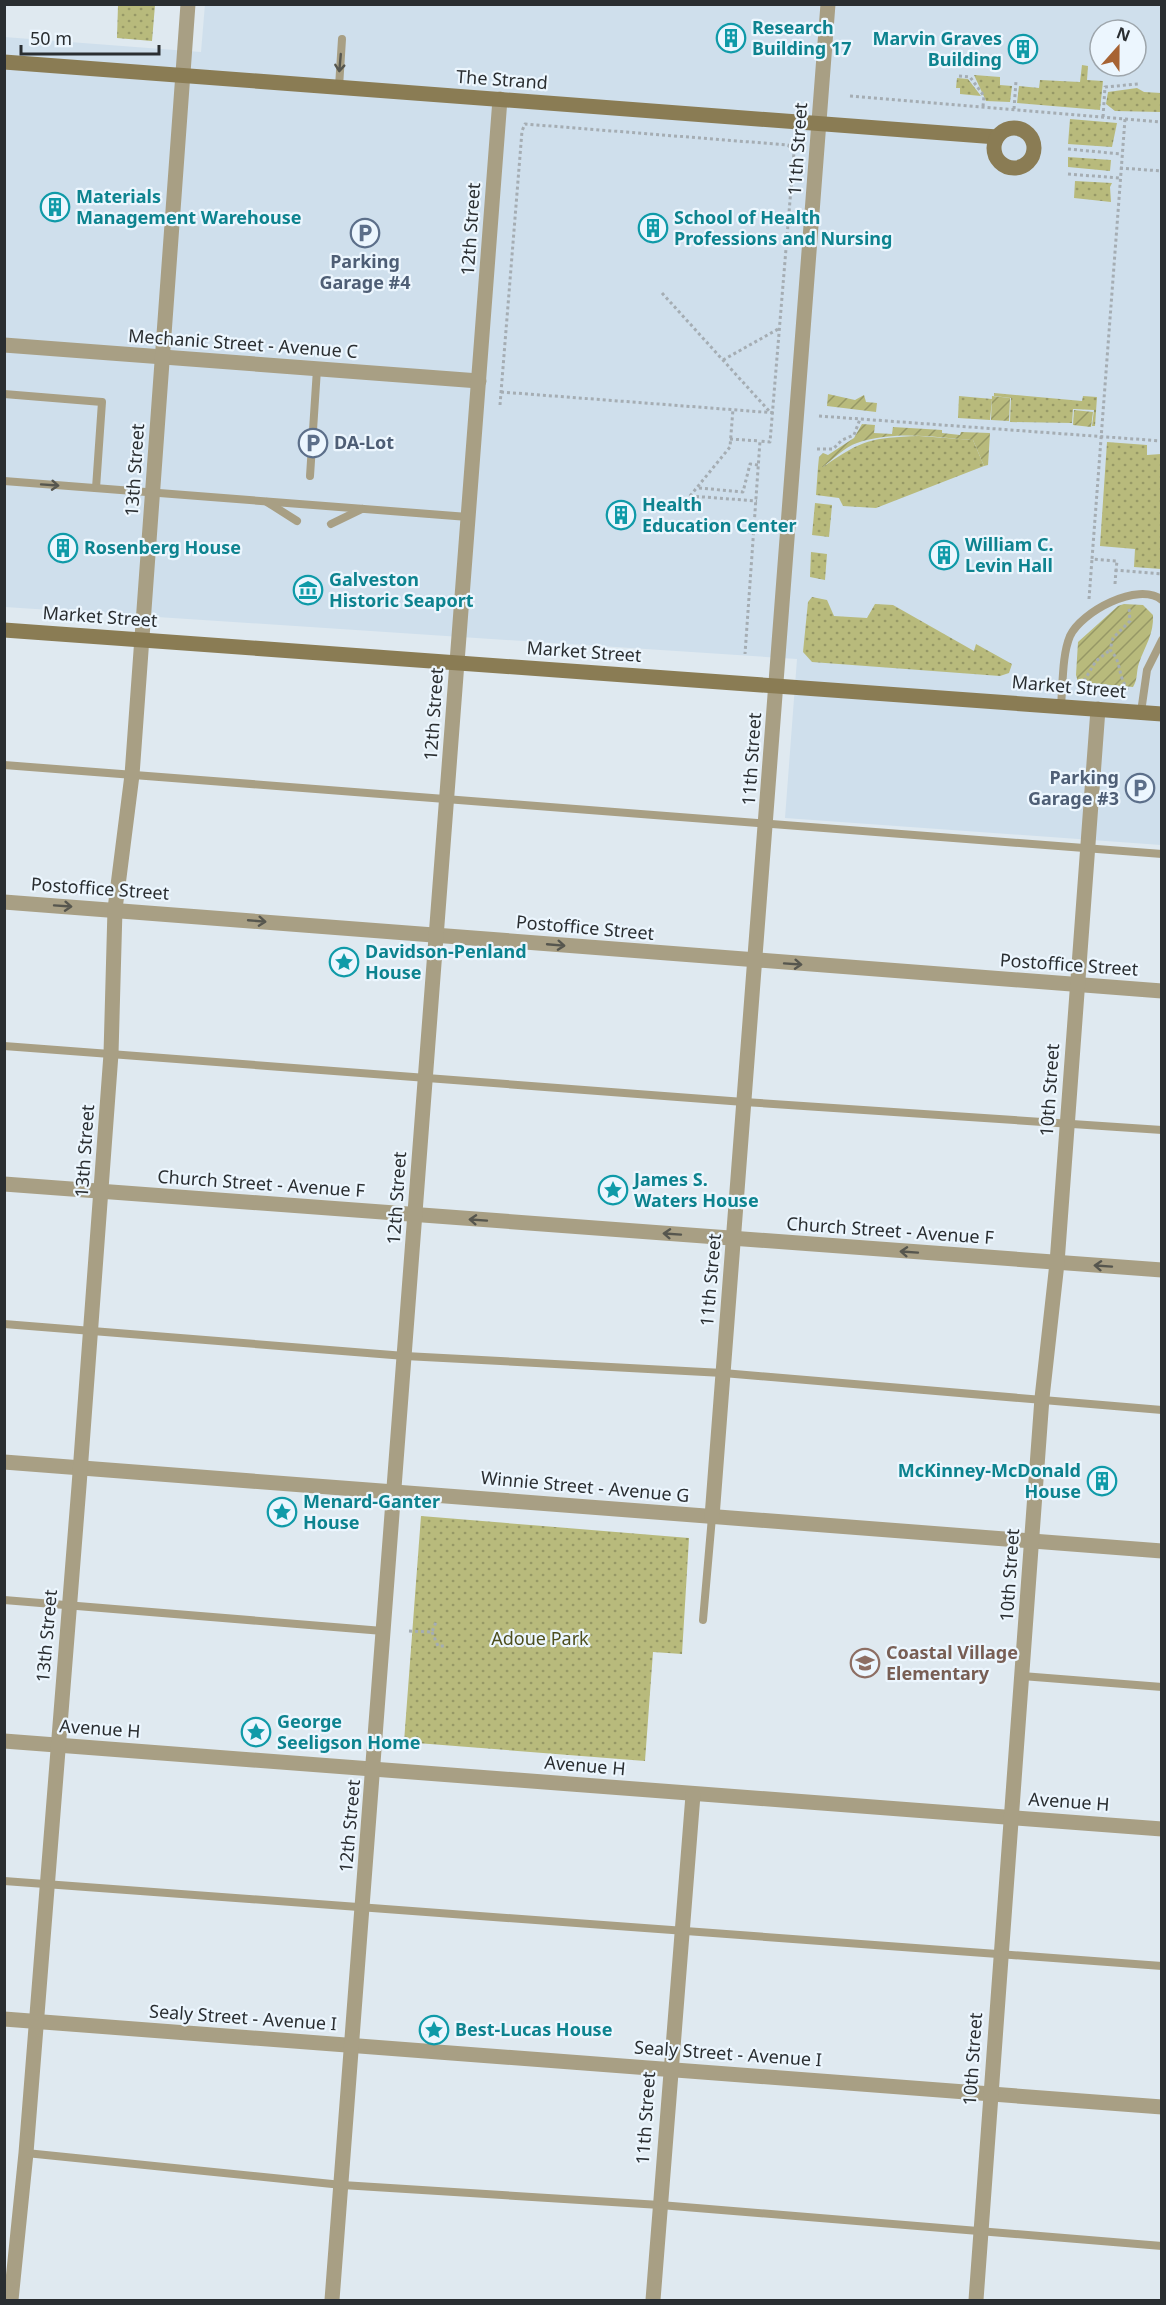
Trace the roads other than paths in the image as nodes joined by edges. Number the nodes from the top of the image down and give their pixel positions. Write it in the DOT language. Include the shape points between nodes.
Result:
graph roads {
  1 [pos="188,4"];
  2 [pos="828,4"];
  3 [pos="342,39"];
  4 [pos="4,62"];
  5 [pos="183,75"];
  6 [pos="339,87"];
  7 [pos="500,99"];
  8 [pos="819,124"];
  9 [pos="997,137"];
  10 [pos="4,345"];
  11 [pos="163,357"];
  12 [pos="317,369"];
  13 [pos="479,381"];
  14 [pos="4,394"];
  15 [pos="310,476"];
  16 [pos="4,481"];
  17 [pos="96,488"];
  18 [pos="153,493"];
  19 [pos="265,501"];
  20 [pos="363,509"];
  21 [pos="468,517"];
  22 [pos="297,521"];
  23 [pos="331,524"];
  24 [pos="1160,598"];
  25 [pos="4,630"];
  26 [pos="142,640"];
  27 [pos="1161,640"];
  28 [pos="457,664"];
  29 [pos="777,684"];
  30 [pos="1060,705"];
  31 [pos="1098,709"];
  32 [pos="1141,712"];
  33 [pos="1161,714"];
  34 [pos="4,765"];
  35 [pos="132,775"];
  36 [pos="447,799"];
  37 [pos="766,824"];
  38 [pos="1087,849"];
  39 [pos="1161,854"];
  40 [pos="4,902"];
  41 [pos="115,909"];
  42 [pos="437,935"];
  43 [pos="755,962"];
  44 [pos="1077,985"];
  45 [pos="1161,991"];
  46 [pos="4,1046"];
  47 [pos="111,1054"];
  48 [pos="426,1078"];
  49 [pos="744,1102"];
  50 [pos="1067,1122"];
  51 [pos="1161,1130"];
  52 [pos="4,1184"];
  53 [pos="101,1191"];
  54 [pos="416,1215"];
  55 [pos="734,1239"];
  56 [pos="1057,1263"];
  57 [pos="1161,1270"];
  58 [pos="4,1324"];
  59 [pos="91,1331"];
  60 [pos="405,1356"];
  61 [pos="723,1373"];
  62 [pos="1042,1398"];
  63 [pos="1161,1410"];
  64 [pos="4,1462"];
  65 [pos="80,1468"];
  66 [pos="395,1491"];
  67 [pos="712,1517"];
  68 [pos="1032,1539"];
  69 [pos="1161,1551"];
  70 [pos="4,1600"];
  71 [pos="69,1606"];
  72 [pos="703,1620"];
  73 [pos="385,1631"];
  74 [pos="1022,1676"];
  75 [pos="1161,1687"];
  76 [pos="4,1741"];
  77 [pos="58,1745"];
  78 [pos="375,1769"];
  79 [pos="693,1795"];
  80 [pos="1012,1817"];
  81 [pos="1161,1828"];
  82 [pos="4,1881"];
  83 [pos="47,1884"];
  84 [pos="363,1908"];
  85 [pos="681,1930"];
  86 [pos="1001,1954"];
  87 [pos="1161,1966"];
  88 [pos="4,2019"];
  89 [pos="36,2022"];
  90 [pos="352,2046"];
  91 [pos="669,2069"];
  92 [pos="990,2093"];
  93 [pos="1161,2107"];
  94 [pos="26,2153"];
  95 [pos="342,2186"];
  96 [pos="660,2205"];
  97 [pos="980,2232"];
  98 [pos="1161,2246"];
  99 [pos="10,2301"];
  100 [pos="332,2301"];
  101 [pos="653,2301"];
  102 [pos="976,2301"];
  1 -- 5 [label="street, 13th Street"];
  2 -- 8 [label="street, 11th Street"];
  3 -- 6 [label="lane, one-way"];
  4 -- 5 [label="main road, The Strand"];
  5 -- 6 [label="main road, The Strand"];
  5 -- 11 [label="street, 13th Street"];
  6 -- 7 [label="main road, The Strand"];
  7 -- 8 [label="main road, The Strand"];
  7 -- 13 [label="street, 12th Street"];
  8 -- 9 [label="main road, The Strand"];
  8 -- 29 [label="street, 11th Street"];
  10 -- 11 [label="street, Mechanic Street - Avenue C"];
  11 -- 12 [label="street, Mechanic Street - Avenue C"];
  11 -- 18 [label="street, 13th Street"];
  12 -- 13 [label="street, Mechanic Street - Avenue C"];
  12 -- 15 [label="lane"];
  13 -- 21 [label="street, 12th Street"];
  14 -- 17 [label="lane" via="102,402"];
  16 -- 17 [label="lane, one-way"];
  17 -- 18 [label="lane"];
  18 -- 19 [label="lane"];
  18 -- 26 [label="street, 13th Street"];
  19 -- 20 [label="lane"];
  19 -- 22 [label="lane"];
  20 -- 21 [label="lane"];
  20 -- 23 [label="lane"];
  21 -- 28 [label="street, 12th Street"];
  24 -- 30 [label="lane" via="1118,598 1075,628 1068,645"];
  25 -- 26 [label="main road, Market Street"];
  26 -- 28 [label="main road, Market Street"];
  26 -- 35 [label="street, 13th Street"];
  27 -- 32 [label="lane" via="1148,670"];
  28 -- 29 [label="main road, Market Street"];
  28 -- 36 [label="street, 12th Street"];
  29 -- 30 [label="main road, Market Street"];
  29 -- 37 [label="street, 11th Street"];
  30 -- 31 [label="main road, Market Street"];
  31 -- 32 [label="main road, Market Street"];
  31 -- 38 [label="street, 10th Street"];
  32 -- 33 [label="main road, Market Street"];
  34 -- 35 [label="lane"];
  35 -- 36 [label="lane"];
  35 -- 41 [label="street, 13th Street"];
  36 -- 37 [label="lane"];
  36 -- 42 [label="street, 12th Street"];
  37 -- 38 [label="lane"];
  37 -- 43 [label="street, 11th Street"];
  38 -- 39 [label="lane"];
  38 -- 44 [label="street, 10th Street"];
  40 -- 41 [label="street, Postoffice Street, one-way"];
  41 -- 42 [label="street, Postoffice Street, one-way"];
  41 -- 47 [label="street, 13th Street"];
  42 -- 43 [label="street, Postoffice Street, one-way"];
  42 -- 48 [label="street, 12th Street"];
  43 -- 44 [label="street, Postoffice Street, one-way"];
  43 -- 49 [label="street, 11th Street"];
  44 -- 45 [label="street, Postoffice Street"];
  44 -- 50 [label="street, 10th Street"];
  46 -- 47 [label="lane"];
  47 -- 48 [label="lane"];
  47 -- 53 [label="street, 13th Street"];
  48 -- 49 [label="lane"];
  48 -- 54 [label="street, 12th Street"];
  49 -- 50 [label="lane"];
  49 -- 55 [label="street, 11th Street"];
  50 -- 51 [label="lane"];
  50 -- 56 [label="street, 10th Street"];
  52 -- 53 [label="street, Church Street - Avenue F"];
  53 -- 54 [label="street, Church Street - Avenue F"];
  53 -- 59 [label="street, 13th Street"];
  55 -- 54 [label="street, Church Street - Avenue F, one-way"];
  54 -- 60 [label="street, 12th Street"];
  56 -- 55 [label="street, Church Street - Avenue F, one-way"];
  55 -- 61 [label="street, 11th Street"];
  57 -- 56 [label="street, Church Street - Avenue F, one-way"];
  56 -- 62 [label="street, 10th Street"];
  58 -- 59 [label="lane"];
  59 -- 60 [label="lane"];
  59 -- 65 [label="street, 13th Street"];
  60 -- 61 [label="lane"];
  60 -- 66 [label="street, 12th Street"];
  61 -- 62 [label="lane"];
  61 -- 67 [label="street, 11th Street"];
  62 -- 63 [label="lane"];
  62 -- 68 [label="street, 10th Street"];
  64 -- 65 [label="street, Winnie Street - Avenue G"];
  65 -- 66 [label="street, Winnie Street - Avenue G"];
  65 -- 71 [label="street, 13th Street"];
  66 -- 67 [label="street, Winnie Street - Avenue G"];
  66 -- 73 [label="street, 12th Street"];
  67 -- 68 [label="street, Winnie Street - Avenue G"];
  67 -- 72 [label="lane"];
  68 -- 69 [label="street, Winnie Street - Avenue G"];
  68 -- 74 [label="street, 10th Street"];
  70 -- 71 [label="lane"];
  71 -- 73 [label="lane"];
  71 -- 77 [label="street, 13th Street"];
  73 -- 78 [label="street, 12th Street"];
  74 -- 75 [label="lane"];
  74 -- 80 [label="street, 10th Street"];
  76 -- 77 [label="street, Avenue H"];
  77 -- 78 [label="street, Avenue H"];
  77 -- 83 [label="street, 13th Street"];
  78 -- 79 [label="street, Avenue H"];
  78 -- 84 [label="street, 12th Street"];
  79 -- 80 [label="street, Avenue H"];
  79 -- 85 [label="street, 11th Street"];
  80 -- 81 [label="street, Avenue H"];
  80 -- 86 [label="street, 10th Street"];
  82 -- 83 [label="lane"];
  83 -- 84 [label="lane"];
  83 -- 89 [label="street, 13th Street"];
  84 -- 85 [label="lane"];
  84 -- 90 [label="street, 12th Street"];
  85 -- 86 [label="lane"];
  85 -- 91 [label="street, 11th Street"];
  86 -- 87 [label="lane"];
  86 -- 92 [label="street, 10th Street"];
  88 -- 89 [label="street, Sealy Street - Avenue I"];
  89 -- 90 [label="street, Sealy Street - Avenue I"];
  89 -- 94 [label="street, 13th Street"];
  90 -- 91 [label="street, Sealy Street - Avenue I"];
  90 -- 95 [label="street, 12th Street"];
  91 -- 92 [label="street, Sealy Street - Avenue I"];
  91 -- 96 [label="street, 11th Street"];
  92 -- 93 [label="street, Sealy Street - Avenue I"];
  92 -- 97 [label="street, 10th Street"];
  94 -- 95 [label="lane"];
  94 -- 99 [label="street, 13th Street"];
  95 -- 96 [label="lane"];
  95 -- 100 [label="street, 12th Street"];
  96 -- 97 [label="lane"];
  96 -- 101 [label="street, 11th Street"];
  97 -- 98 [label="lane"];
  97 -- 102 [label="street, 10th Street"];
}
